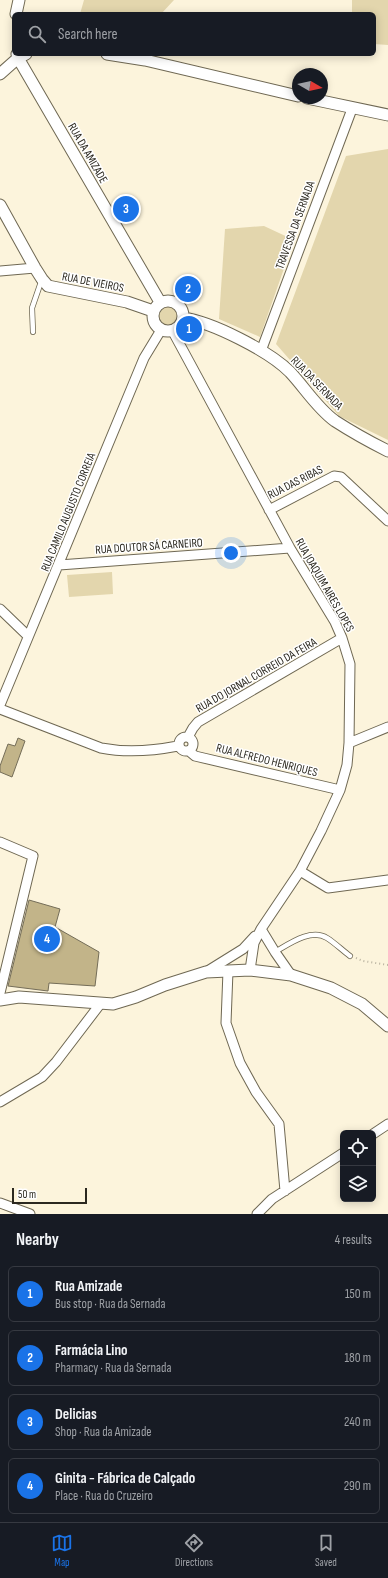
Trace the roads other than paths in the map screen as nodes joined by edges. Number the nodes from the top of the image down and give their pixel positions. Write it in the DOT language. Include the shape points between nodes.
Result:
graph roads {
  1 [pos="18,0"];
  2 [pos="16,12"];
  3 [pos="19,56"];
  4 [pos="21,56"];
  5 [pos="120,56"];
  6 [pos="0,74"];
  7 [pos="292,95"];
  8 [pos="328,103"];
  9 [pos="352,109"];
  10 [pos="388,115"];
  11 [pos="0,205"];
  12 [pos="35,268"];
  13 [pos="0,271"];
  14 [pos="42,279"];
  15 [pos="157,306"];
  16 [pos="183,318"];
  17 [pos="167,330"];
  18 [pos="32,332"];
  19 [pos="261,351"];
  20 [pos="388,451"];
  21 [pos="269,510"];
  22 [pos="388,521"];
  23 [pos="290,548"];
  24 [pos="59,565"];
  25 [pos="0,609"];
  26 [pos="28,636"];
  27 [pos="342,638"];
  28 [pos="0,705"];
  29 [pos="0,709"];
  30 [pos="388,727"];
  31 [pos="188,737"];
  32 [pos="349,743"];
  33 [pos="178,746"];
  34 [pos="189,751"];
  35 [pos="340,790"];
  36 [pos="0,842"];
  37 [pos="300,871"];
  38 [pos="388,880"];
  39 [pos="262,929"];
  40 [pos="275,952"];
  41 [pos="350,956"];
  42 [pos="250,970"];
  43 [pos="228,971"];
  44 [pos="206,972"];
  45 [pos="291,975"];
  46 [pos="0,993"];
  47 [pos="0,1000"];
  48 [pos="101,1003"];
  49 [pos="388,1026"];
  50 [pos="0,1102"];
  51 [pos="388,1124"];
  52 [pos="376,1132"];
  53 [pos="340,1155"];
  54 [pos="285,1190"];
  55 [pos="0,1203"];
  56 [pos="30,1214"];
  57 [pos="257,1214"];
  1 -- 2 [label="street"];
  3 -- 6 [label="street"];
  4 -- 15 [label="street, RUA DA AMIZADE"];
  5 -- 7 [label="street"];
  8 -- 9 [label="street"];
  9 -- 10 [label="street"];
  9 -- 19 [label="street, TRAVESSA DA SERNADA"];
  11 -- 12 [label="street, RUA DE VIEIROS"];
  12 -- 13 [label="street"];
  12 -- 14 [label="street, RUA DE VIEIROS"];
  14 -- 15 [label="street, RUA DE VIEIROS" via="48,286 58,289"];
  14 -- 18 [label="lane" via="32,308"];
  15 -- 16 [label="street" via="170,300 178,304"];
  15 -- 17 [label="street" via="153,320 158,327"];
  16 -- 17 [label="street" via="179,326"];
  16 -- 19 [label="street, RUA DA SERNADA" via="207,324"];
  17 -- 21 [label="street, RUA JOAQUIM AIRES LOPES"];
  17 -- 24 [label="street, RUA CAMILO AUGUSTO CORREIA" via="144,358"];
  19 -- 20 [label="street, RUA DA SERNADA" via="288,370 334,420"];
  21 -- 22 [label="street, RUA DAS RIBAS" via="334,476 341,477"];
  21 -- 23 [label="street, RUA JOAQUIM AIRES LOPES"];
  23 -- 24 [label="street, RUA DOUTOR SÁ CARNEIRO"];
  23 -- 27 [label="street, RUA JOAQUIM AIRES LOPES"];
  24 -- 26 [label="street, RUA CAMILO AUGUSTO CORREIA"];
  25 -- 26 [label="street"];
  26 -- 28 [label="street, RUA CAMILO AUGUSTO CORREIA"];
  27 -- 31 [label="street, RUA DO JORNAL CORREIO DA FEIRA" via="198,722"];
  27 -- 32 [label="street, RUA JOAQUIM AIRES LOPES" via="350,664"];
  29 -- 33 [label="street" via="101,748 152,751"];
  30 -- 32 [label="street"];
  31 -- 33 [label="street" via="181,738"];
  31 -- 34 [label="street" via="193,745"];
  32 -- 35 [label="street, RUA JOAQUIM AIRES LOPES" via="347,765"];
  33 -- 34 [label="street, RUA ALFREDO HENRIQUES" via="182,751"];
  34 -- 35 [label="street, RUA ALFREDO HENRIQUES" via="195,756"];
  35 -- 37 [label="street, RUA JOAQUIM AIRES LOPES"];
  36 -- 46 [label="street" via="33,856"];
  37 -- 38 [label="street" via="328,888"];
  37 -- 39 [label="street, RUA JOAQUIM AIRES LOPES"];
  39 -- 40 [label="street"];
  39 -- 42 [label="street" via="254,943"];
  39 -- 44 [label="street" via="243,949"];
  40 -- 41 [label="lane" via="306,937 320,935 328,938"];
  40 -- 45 [label="street"];
  42 -- 43 [label="street"];
  42 -- 45 [label="street"];
  43 -- 44 [label="street"];
  43 -- 54 [label="street" via="226,1023 240,1063 256,1092 279,1124"];
  44 -- 48 [label="street" via="165,985 136,998 113,1004"];
  45 -- 49 [label="street" via="331,988 362,1004"];
  47 -- 48 [label="street" via="19,997"];
  48 -- 50 [label="street" via="56,1062 42,1076"];
  51 -- 52 [label="street"];
  53 -- 54 [label="street"];
  54 -- 57 [label="street"];
  55 -- 56 [label="street"];
}
